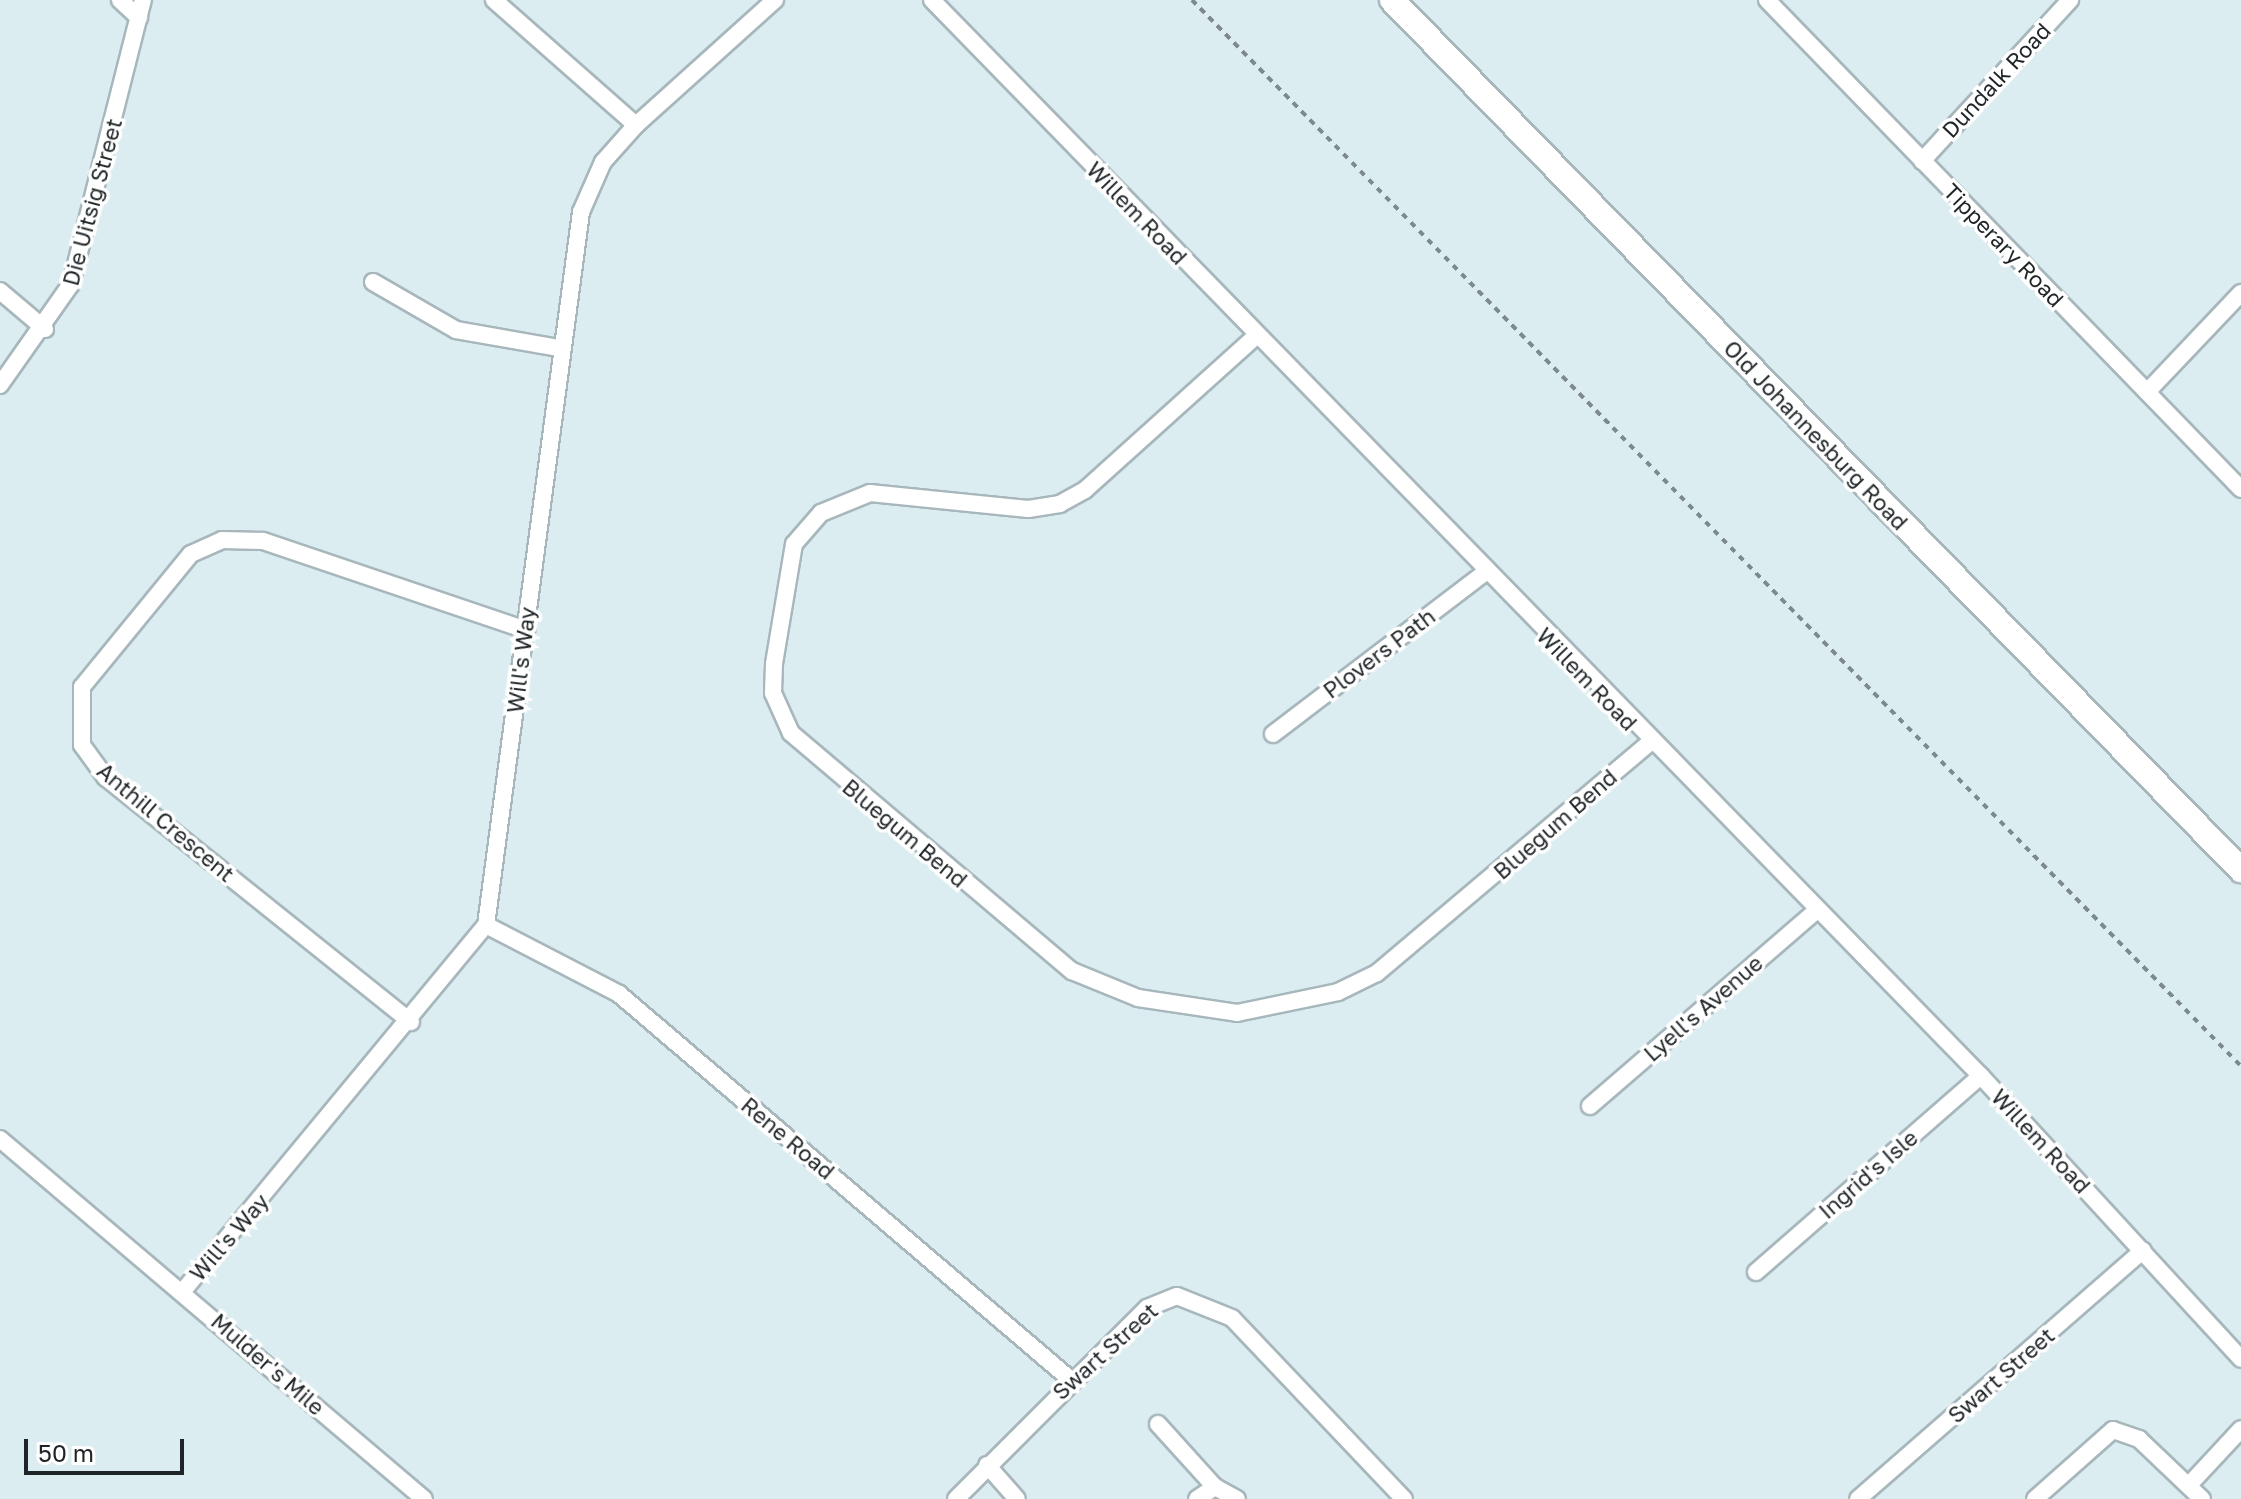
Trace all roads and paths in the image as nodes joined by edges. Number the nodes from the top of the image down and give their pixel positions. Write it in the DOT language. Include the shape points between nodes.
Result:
graph roads {
  1 [pos="120,0"];
  2 [pos="143,0"];
  3 [pos="494,0"];
  4 [pos="775,0"];
  5 [pos="932,0"];
  6 [pos="1192,0"];
  7 [pos="1392,0"];
  8 [pos="1767,0"];
  9 [pos="2070,0"];
  10 [pos="139,18"];
  11 [pos="636,125"];
  12 [pos="1922,161"];
  13 [pos="373,282"];
  14 [pos="0,291"];
  15 [pos="2241,293"];
  16 [pos="45,329"];
  17 [pos="1256,336"];
  18 [pos="559,348"];
  19 [pos="0,385"];
  20 [pos="2147,392"];
  21 [pos="2241,489"];
  22 [pos="1486,572"];
  23 [pos="526,630"];
  24 [pos="1273,734"];
  25 [pos="1649,743"];
  26 [pos="2241,870"];
  27 [pos="1816,911"];
  28 [pos="486,925"];
  29 [pos="411,1022"];
  30 [pos="2241,1066"];
  31 [pos="1981,1076"];
  32 [pos="1590,1106"];
  33 [pos="0,1139"];
  34 [pos="2143,1250"];
  35 [pos="1756,1272"];
  36 [pos="183,1291"];
  37 [pos="2241,1359"];
  38 [pos="1071,1380"];
  39 [pos="1158,1424"];
  40 [pos="2241,1429"];
  41 [pos="987,1465"];
  42 [pos="2189,1485"];
  43 [pos="1215,1487"];
  44 [pos="424,1499"];
  45 [pos="956,1499"];
  46 [pos="1017,1499"];
  47 [pos="1197,1499"];
  48 [pos="1237,1499"];
  49 [pos="1404,1499"];
  50 [pos="1858,1499"];
  51 [pos="2035,1499"];
  52 [pos="2202,1499"];
  1 -- 10 [label="street"];
  2 -- 10 [label="street, Die Uitsig Street"];
  3 -- 11 [label="street"];
  4 -- 11 [label="street, Will's Way"];
  5 -- 17 [label="street, Willem Road"];
  6 -- 30 [label="path"];
  7 -- 26 [label="main road, Old Johannesburg Road"];
  8 -- 12 [label="street, Tipperary Road"];
  9 -- 12 [label="street, Dundalk Road"];
  10 -- 16 [label="street, Die Uitsig Street" via="78,265"];
  11 -- 18 [label="street, Will's Way" via="603,162 581,212"];
  12 -- 20 [label="street, Tipperary Road"];
  13 -- 18 [label="street" via="456,330"];
  14 -- 16 [label="street"];
  15 -- 20 [label="street"];
  16 -- 19 [label="street, Die Uitsig Street"];
  17 -- 22 [label="street, Willem Road"];
  17 -- 25 [label="street, Bluegum Bend" via="1085,490 1060,504 1028,509 870,493 814,518 794,544 774,664 773,693 791,733 1072,971 1138,998 1237,1013 1338,992 1377,973"];
  18 -- 23 [label="street, Will's Way"];
  20 -- 21 [label="street, Tipperary Road"];
  22 -- 24 [label="street, Plovers Path"];
  22 -- 25 [label="street, Willem Road"];
  23 -- 28 [label="street, Will's Way"];
  23 -- 29 [label="street, Anthill Crescent" via="263,541 222,540 191,554 82,687 82,745 106,778"];
  25 -- 27 [label="street, Willem Road"];
  27 -- 31 [label="street, Willem Road"];
  27 -- 32 [label="street, Lyell's Avenue"];
  28 -- 29 [label="street, Will's Way"];
  28 -- 38 [label="street, Rene Road" via="619,994"];
  29 -- 36 [label="street, Will's Way"];
  31 -- 34 [label="street, Willem Road"];
  31 -- 35 [label="street, Ingrid's Isle"];
  33 -- 36 [label="street, Mulder's Mile"];
  34 -- 37 [label="street, Willem Road"];
  34 -- 50 [label="street, Swart Street"];
  36 -- 44 [label="street, Mulder's Mile"];
  38 -- 41 [label="street, Swart Street"];
  38 -- 49 [label="street, Swart Street" via="1147,1308 1169,1297 1196,1299 1232,1318"];
  39 -- 43 [label="street"];
  40 -- 42 [label="street"];
  41 -- 45 [label="street, Swart Street"];
  41 -- 46 [label="street"];
  42 -- 51 [label="street" via="2139,1439 2113,1430"];
  42 -- 52 [label="street"];
  43 -- 47 [label="street"];
  43 -- 48 [label="street"];
}
